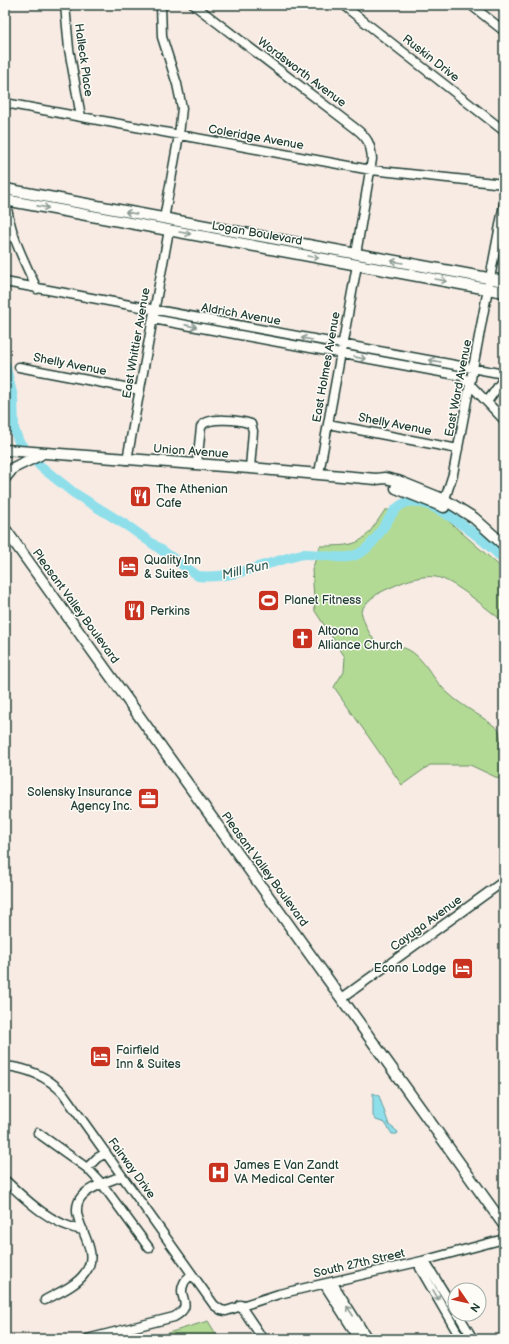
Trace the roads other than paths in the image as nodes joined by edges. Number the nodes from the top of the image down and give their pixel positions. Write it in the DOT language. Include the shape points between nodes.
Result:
graph roads {
  1 [pos="65,5"];
  2 [pos="161,5"];
  3 [pos="194,5"];
  4 [pos="343,5"];
  5 [pos="471,5"];
  6 [pos="504,31"];
  7 [pos="5,103"];
  8 [pos="81,117"];
  9 [pos="504,131"];
  10 [pos="179,135"];
  11 [pos="371,170"];
  12 [pos="504,184"];
  13 [pos="5,196"];
  14 [pos="504,204"];
  15 [pos="164,219"];
  16 [pos="169,230"];
  17 [pos="356,254"];
  18 [pos="357,265"];
  19 [pos="491,279"];
  20 [pos="504,281"];
  21 [pos="5,282"];
  22 [pos="37,289"];
  23 [pos="489,290"];
  24 [pos="504,292"];
  25 [pos="153,315"];
  26 [pos="342,345"];
  27 [pos="341,354"];
  28 [pos="19,367"];
  29 [pos="474,368"];
  30 [pos="504,374"];
  31 [pos="504,378"];
  32 [pos="470,385"];
  33 [pos="140,390"];
  34 [pos="487,402"];
  35 [pos="504,420"];
  36 [pos="328,424"];
  37 [pos="458,449"];
  38 [pos="5,450"];
  39 [pos="40,454"];
  40 [pos="127,460"];
  41 [pos="197,464"];
  42 [pos="250,468"];
  43 [pos="319,473"];
  44 [pos="5,478"];
  45 [pos="443,503"];
  46 [pos="5,528"];
  47 [pos="504,545"];
  48 [pos="504,882"];
  49 [pos="342,998"];
  50 [pos="5,1066"];
  51 [pos="38,1133"];
  52 [pos="106,1153"];
  53 [pos="87,1168"];
  54 [pos="122,1176"];
  55 [pos="5,1180"];
  56 [pos="102,1184"];
  57 [pos="504,1225"];
  58 [pos="83,1230"];
  59 [pos="504,1239"];
  60 [pos="149,1248"];
  61 [pos="422,1261"];
  62 [pos="192,1274"];
  63 [pos="328,1283"];
  64 [pos="447,1297"];
  65 [pos="45,1300"];
  66 [pos="240,1305"];
  67 [pos="221,1310"];
  68 [pos="463,1322"];
  69 [pos="87,1339"];
  70 [pos="263,1339"];
  71 [pos="359,1339"];
  72 [pos="368,1339"];
  73 [pos="461,1339"];
  74 [pos="473,1339"];
  1 -- 8 [label="street, Halleck Place" via="69,49"];
  2 -- 10 [label="street" via="162,37 182,108"];
  3 -- 11 [label="street, Wordsworth Avenue" via="362,134 371,147"];
  4 -- 9 [label="street, Ruskin Drive"];
  5 -- 6 [label="street"];
  7 -- 8 [label="street, Coleridge Avenue"];
  8 -- 10 [label="street, Coleridge Avenue"];
  10 -- 11 [label="street, Coleridge Avenue"];
  10 -- 15 [label="street"];
  11 -- 12 [label="street, Coleridge Avenue"];
  11 -- 17 [label="street, Wordsworth Avenue"];
  15 -- 13 [label="main road, Logan Boulevard, one-way"];
  13 -- 16 [label="main road, Logan Boulevard, one-way"];
  13 -- 22 [label="street" via="7,215 16,244"];
  14 -- 19 [label="street, East Ward Avenue"];
  15 -- 17 [label="main road, Logan Boulevard"];
  16 -- 18 [label="main road, Logan Boulevard, one-way"];
  16 -- 25 [label="street, East Whittier Avenue"];
  19 -- 17 [label="main road, Logan Boulevard, one-way"];
  18 -- 23 [label="main road, Logan Boulevard, one-way"];
  18 -- 26 [label="street, East Holmes Avenue"];
  19 -- 20 [label="main road, Logan Boulevard"];
  19 -- 23 [label="street, East Ward Avenue"];
  21 -- 22 [label="street, Aldrich Avenue"];
  22 -- 25 [label="street, Aldrich Avenue"];
  23 -- 24 [label="main road, Logan Boulevard"];
  23 -- 29 [label="street, East Ward Avenue"];
  26 -- 25 [label="street, Aldrich Avenue, one-way"];
  25 -- 27 [label="street, Aldrich Avenue, one-way"];
  25 -- 33 [label="street, East Whittier Avenue"];
  26 -- 27 [label="street, East Holmes Avenue"];
  29 -- 26 [label="street, Aldrich Avenue, one-way"];
  27 -- 32 [label="street, Aldrich Avenue, one-way" via="462,376"];
  27 -- 36 [label="street, East Holmes Avenue"];
  28 -- 33 [label="street, Shelly Avenue"];
  29 -- 30 [label="street, Aldrich Avenue"];
  29 -- 32 [label="street, East Ward Avenue"];
  31 -- 34 [label="street"];
  32 -- 34 [label="street, Aldrich Avenue"];
  32 -- 37 [label="street, East Ward Avenue"];
  33 -- 40 [label="street, East Whittier Avenue"];
  34 -- 35 [label="street, Aldrich Avenue"];
  36 -- 37 [label="street, Shelly Avenue"];
  36 -- 43 [label="street, East Holmes Avenue"];
  37 -- 45 [label="street, East Ward Avenue"];
  38 -- 39 [label="main road, Union Avenue"];
  39 -- 40 [label="main road, Union Avenue"];
  39 -- 44 [label="main road" via="13,468"];
  40 -- 41 [label="main road, Union Avenue"];
  41 -- 42 [label="main road, Union Avenue"];
  41 -- 42 [label="street" via="203,422 244,422 250,424 253,431"];
  42 -- 43 [label="main road, Union Avenue"];
  43 -- 45 [label="main road, Union Avenue" via="376,479"];
  45 -- 47 [label="main road, Union Avenue" via="478,523"];
  46 -- 49 [label="main road, Pleasant Valley Boulevard"];
  48 -- 49 [label="street, Cayuga Avenue"];
  49 -- 57 [label="main road, Pleasant Valley Boulevard"];
  50 -- 52 [label="street, Fairway Drive" via="27,1069 57,1087"];
  51 -- 53 [label="street"];
  52 -- 53 [label="street"];
  52 -- 54 [label="street, Fairway Drive"];
  53 -- 56 [label="street"];
  54 -- 56 [label="street"];
  54 -- 62 [label="street, Fairway Drive"];
  55 -- 58 [label="street" via="30,1204 70,1228"];
  56 -- 58 [label="street" via="82,1195 77,1202 76,1214"];
  56 -- 60 [label="street"];
  58 -- 65 [label="street" via="90,1247 91,1261 86,1273 78,1281"];
  59 -- 61 [label="street, South 27th Street"];
  61 -- 63 [label="street, South 27th Street"];
  61 -- 64 [label="street" via="428,1265"];
  61 -- 73 [label="street, one-way" via="420,1268"];
  62 -- 67 [label="street, Fairway Drive" via="214,1305"];
  62 -- 69 [label="street" via="182,1288 185,1306 183,1312 174,1317"];
  63 -- 66 [label="street, South 27th Street"];
  63 -- 71 [label="street"];
  72 -- 63 [label="street, one-way"];
  66 -- 67 [label="street, South 27th Street"];
  66 -- 70 [label="street"];
  68 -- 74 [label="street"];
}
